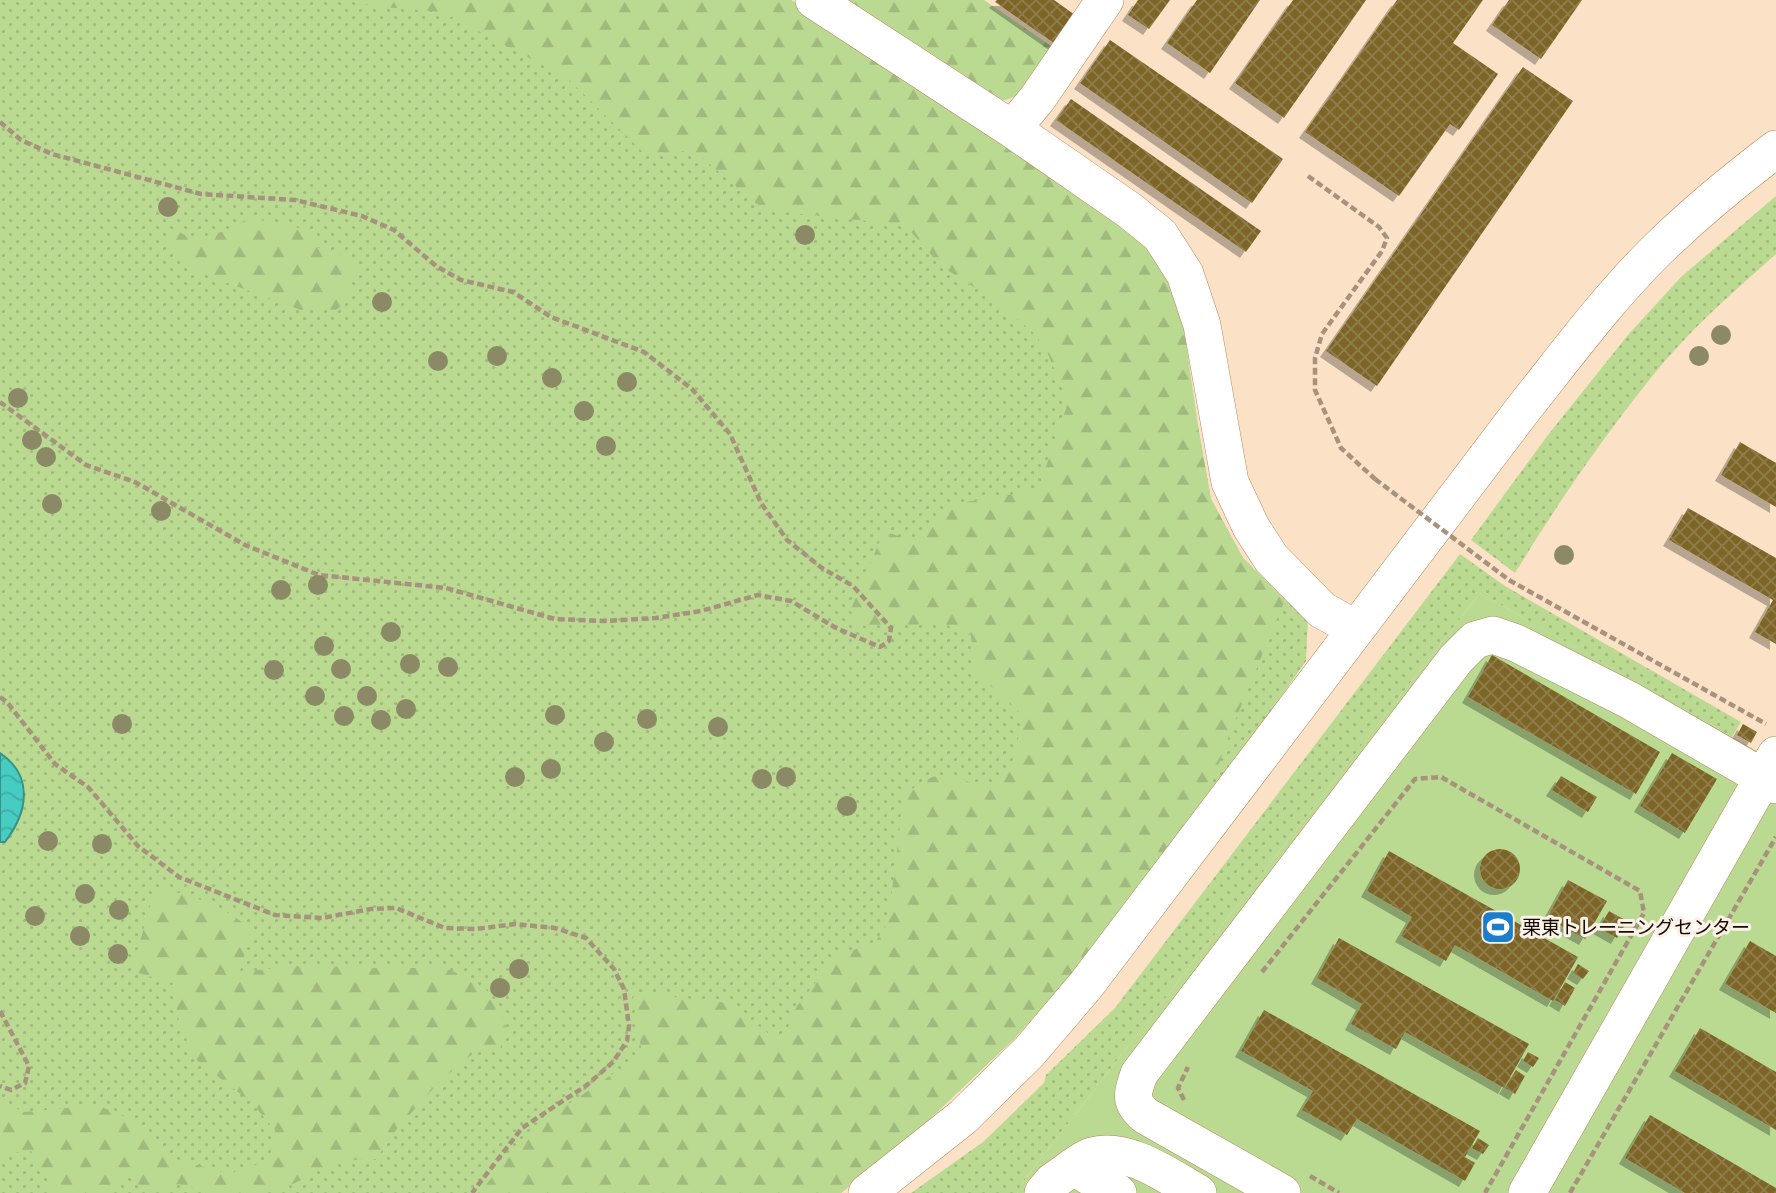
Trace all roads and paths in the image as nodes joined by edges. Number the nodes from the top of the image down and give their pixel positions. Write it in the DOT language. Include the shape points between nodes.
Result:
graph roads {
  1 [pos="814,0"];
  2 [pos="1105,0"];
  3 [pos="0,122"];
  4 [pos="1012,129"];
  5 [pos="1776,149"];
  6 [pos="1308,176"];
  7 [pos="0,402"];
  8 [pos="1356,629"];
  9 [pos="0,697"];
  10 [pos="1764,771"];
  11 [pos="1776,838"];
  12 [pos="1260,974"];
  13 [pos="0,1011"];
  14 [pos="1192,1061"];
  15 [pos="0,1086"];
  16 [pos="1188,1107"];
  17 [pos="1073,1167"];
  18 [pos="1293,1183"];
  19 [pos="472,1193"];
  20 [pos="867,1193"];
  21 [pos="1043,1193"];
  22 [pos="1118,1193"];
  23 [pos="1198,1193"];
  24 [pos="1339,1193"];
  25 [pos="1485,1193"];
  26 [pos="1527,1193"];
  27 [pos="1570,1193"];
  1 -- 4 [label="street"];
  2 -- 4 [label="street"];
  3 -- 7 [label="path" via="21,140 52,154 201,194 295,200 362,216 394,230 436,266 461,280 513,292 551,317 644,352 692,389 723,425 761,503 787,540 853,586 891,628 889,641 880,647 791,601 758,596 656,618 555,619 446,588 319,575 246,545 135,482 86,466"];
  4 -- 8 [label="street" via="1160,235 1185,274 1202,325 1230,482 1251,527 1271,558 1322,610"];
  5 -- 8 [label="street" via="1657,250 1590,324"];
  6 -- 10 [label="path, bridge" via="1387,237 1382,251 1322,334 1315,358 1315,390 1341,448 1509,580 1767,724"];
  8 -- 20 [label="street" via="1086,985 1029,1052 962,1117"];
  9 -- 19 [label="path" via="54,764 88,787 138,846 179,877 275,915 322,918 396,908 445,928 515,923 586,938 624,989 627,1041 613,1062 587,1085 522,1128"];
  10 -- 18 [label="street" via="1516,643 1493,635 1475,640 1139,1074 1133,1093 1135,1107 1146,1116"];
  10 -- 26 [label="street"];
  11 -- 27 [label="path"];
  12 -- 25 [label="path" via="1415,779 1441,777 1640,891 1644,913"];
  13 -- 15 [label="path" via="29,1066 25,1083 10,1090"];
  14 -- 16 [label="path" via="1178,1088"];
  17 -- 21 [label="street"];
  17 -- 22 [label="street"];
  17 -- 23 [label="street" via="1090,1157 1132,1158"];
  18 -- 24 [label="path"];
}
